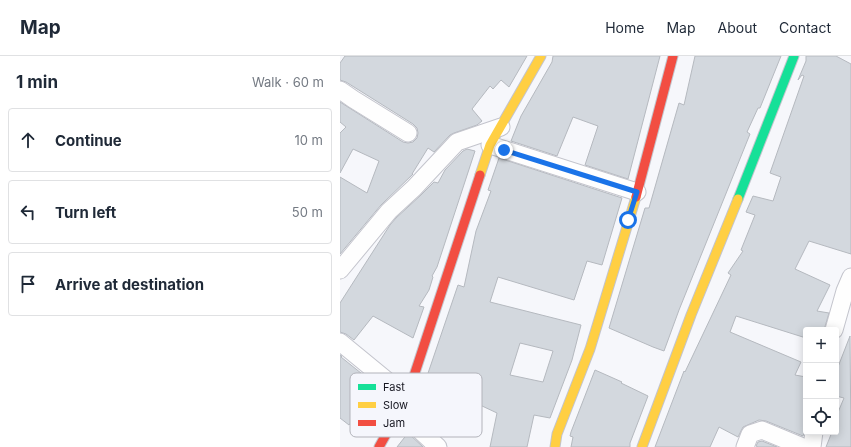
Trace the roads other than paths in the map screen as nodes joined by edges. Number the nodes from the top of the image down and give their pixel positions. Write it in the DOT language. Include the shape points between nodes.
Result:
graph roads {
  1 [pos="541,56"];
  2 [pos="673,56"];
  3 [pos="794,56"];
  4 [pos="340,90"];
  5 [pos="501,126"];
  6 [pos="408,133"];
  7 [pos="490,145"];
  8 [pos="637,192"];
  9 [pos="340,270"];
  10 [pos="851,277"];
  11 [pos="835,327"];
  12 [pos="340,342"];
  13 [pos="372,373"];
  14 [pos="413,373"];
  15 [pos="814,435"];
  16 [pos="384,437"];
  17 [pos="430,437"];
  18 [pos="378,447"];
  19 [pos="438,447"];
  20 [pos="555,447"];
  21 [pos="642,447"];
  22 [pos="745,447"];
  23 [pos="803,447"];
  24 [pos="812,447"];
  1 -- 5 [label="street"];
  2 -- 8 [label="street"];
  3 -- 21 [label="street" via="691,315"];
  4 -- 6 [label="street"];
  5 -- 7 [label="street"];
  5 -- 9 [label="street" via="457,142 389,211"];
  7 -- 8 [label="street"];
  7 -- 14 [label="street"];
  8 -- 20 [label="street" via="590,349 557,434"];
  10 -- 11 [label="street"];
  12 -- 13 [label="street"];
  15 -- 24 [label="street"];
  16 -- 18 [label="street"];
  17 -- 19 [label="street"];
  22 -- 23 [label="street" via="750,434 762,430"];
}
